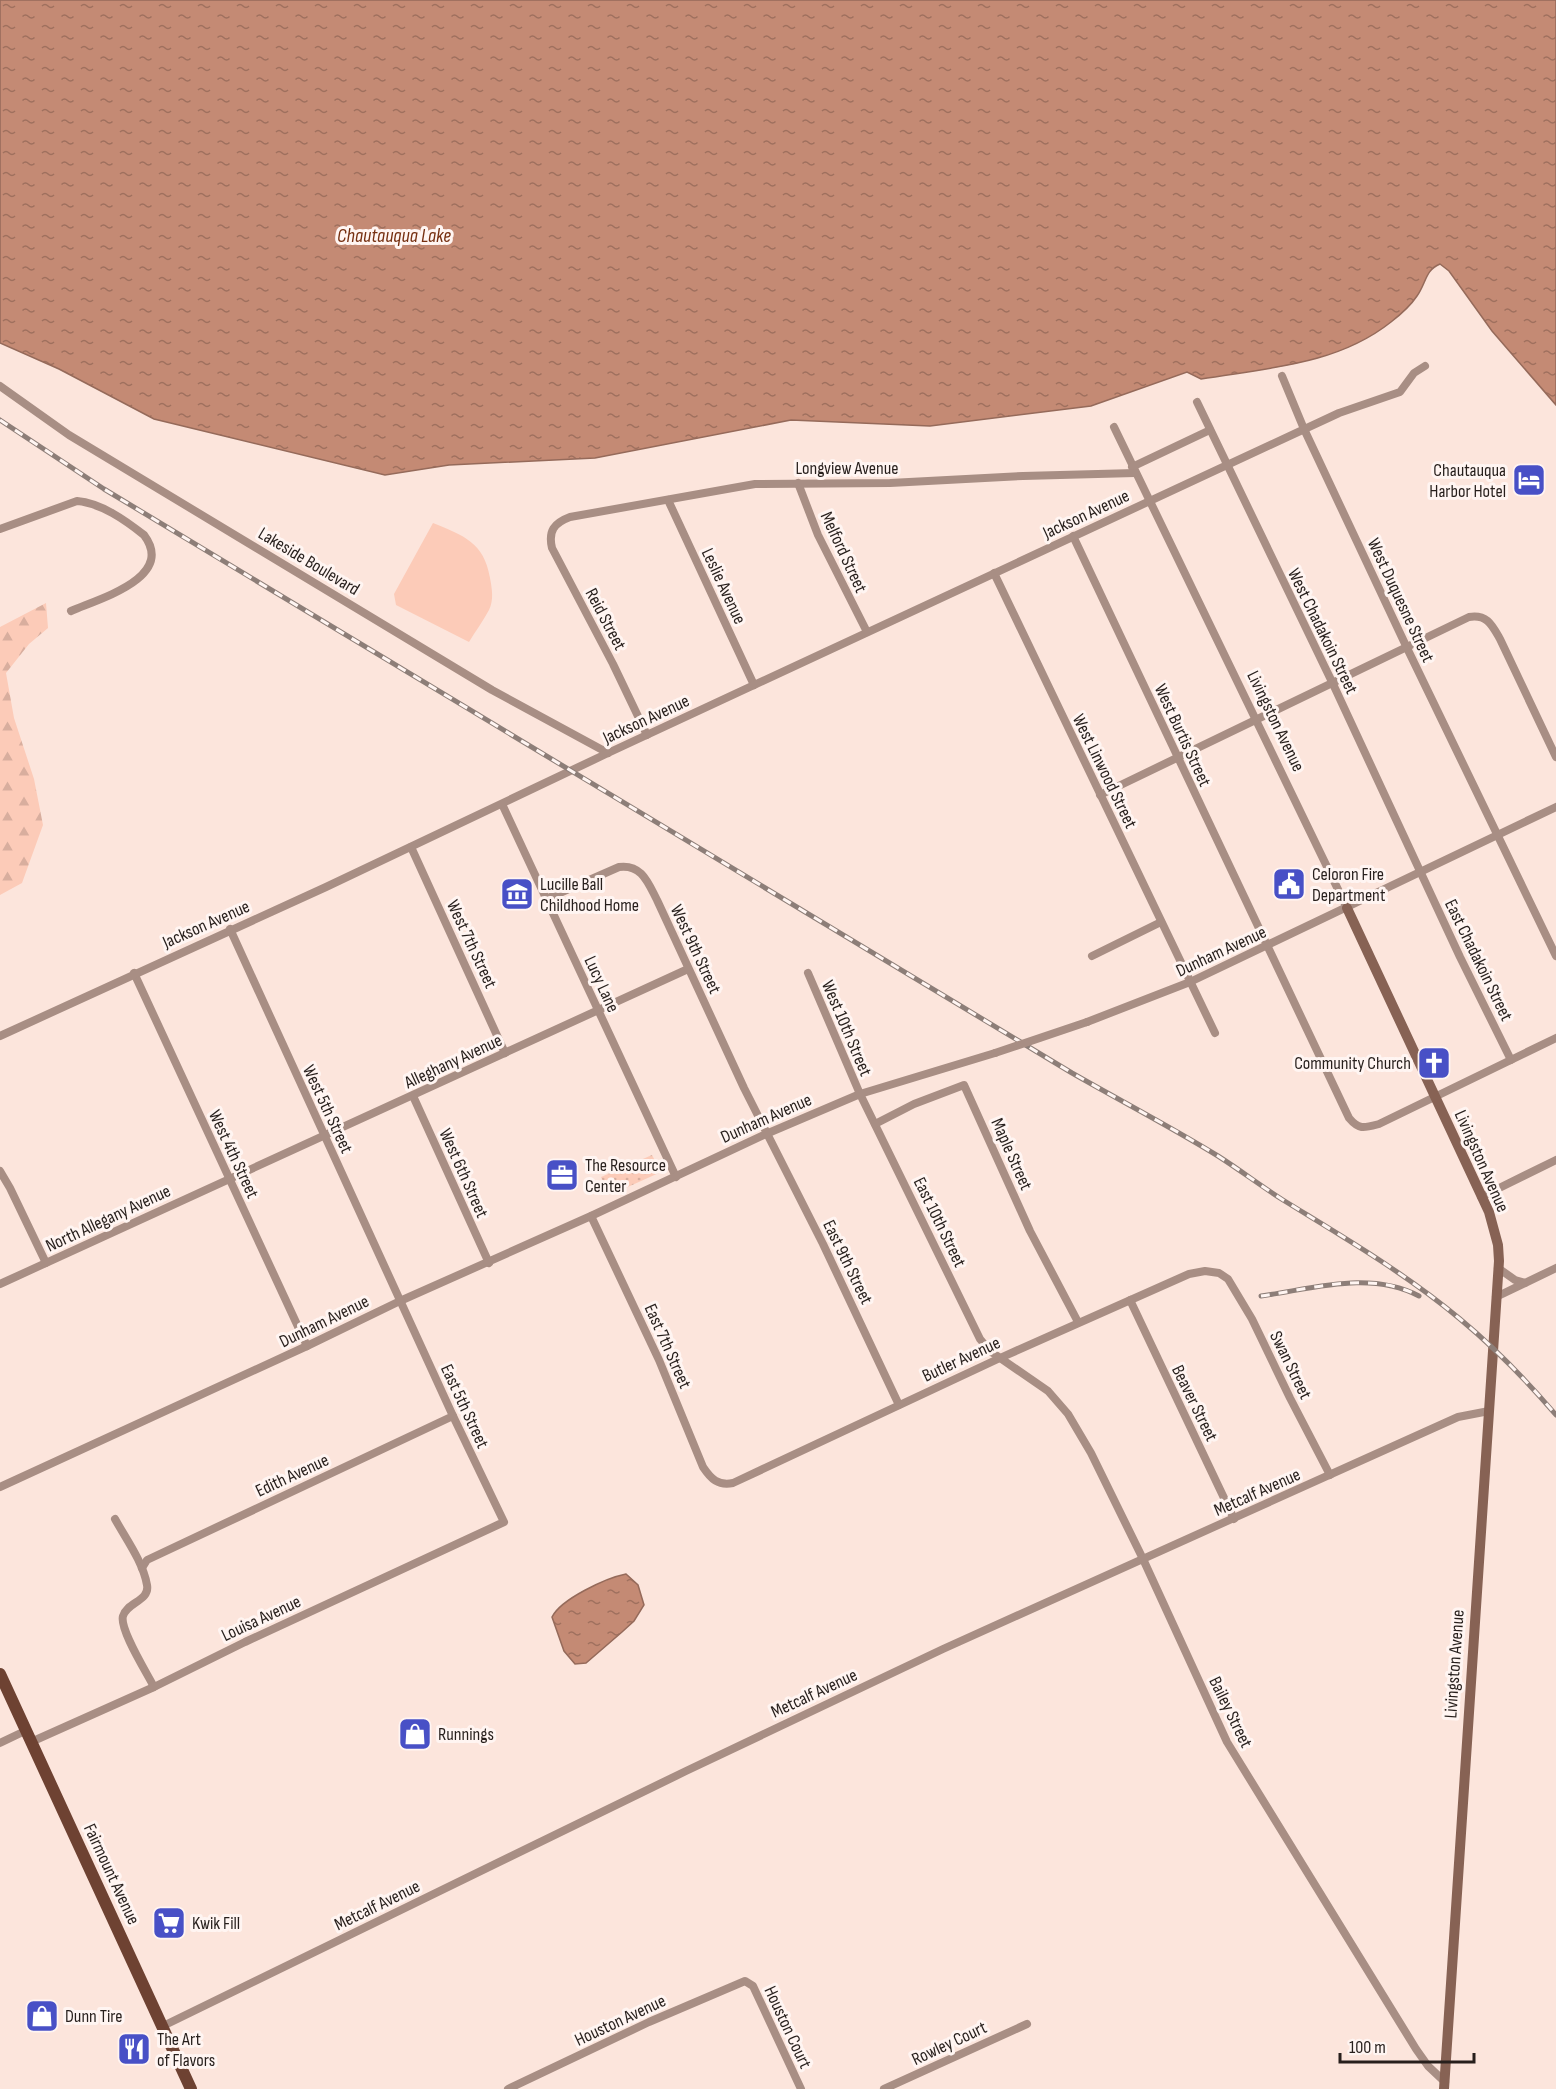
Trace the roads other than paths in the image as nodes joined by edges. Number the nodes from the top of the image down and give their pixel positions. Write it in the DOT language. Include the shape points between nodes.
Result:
graph roads {
  1 [pos="1425,366"];
  2 [pos="1282,376"];
  3 [pos="0,386"];
  4 [pos="1197,402"];
  5 [pos="1114,427"];
  6 [pos="1305,429"];
  7 [pos="1210,430"];
  8 [pos="1227,466"];
  9 [pos="1134,470"];
  10 [pos="798,483"];
  11 [pos="668,500"];
  12 [pos="1151,501"];
  13 [pos="562,520"];
  14 [pos="0,529"];
  15 [pos="1073,537"];
  16 [pos="994,573"];
  17 [pos="71,611"];
  18 [pos="867,632"];
  19 [pos="1407,648"];
  20 [pos="1333,684"];
  21 [pos="754,685"];
  22 [pos="1257,720"];
  23 [pos="647,735"];
  24 [pos="608,753"];
  25 [pos="1556,757"];
  26 [pos="1178,758"];
  27 [pos="1100,795"];
  28 [pos="502,804"];
  29 [pos="1556,807"];
  30 [pos="1498,836"];
  31 [pos="411,847"];
  32 [pos="1421,873"];
  33 [pos="546,899"];
  34 [pos="1347,908"];
  35 [pos="1161,922"];
  36 [pos="230,929"];
  37 [pos="1267,946"];
  38 [pos="1092,956"];
  39 [pos="1556,956"];
  40 [pos="688,969"];
  41 [pos="134,973"];
  42 [pos="808,973"];
  43 [pos="1190,982"];
  44 [pos="598,1011"];
  45 [pos="1215,1033"];
  46 [pos="0,1036"];
  47 [pos="1556,1038"];
  48 [pos="505,1053"];
  49 [pos="1511,1060"];
  50 [pos="860,1094"];
  51 [pos="413,1096"];
  52 [pos="1435,1097"];
  53 [pos="875,1124"];
  54 [pos="766,1134"];
  55 [pos="324,1136"];
  56 [pos="1556,1160"];
  57 [pos="0,1171"];
  58 [pos="676,1177"];
  59 [pos="229,1179"];
  60 [pos="1481,1197"];
  61 [pos="591,1216"];
  62 [pos="46,1263"];
  63 [pos="489,1263"];
  64 [pos="1498,1268"];
  65 [pos="1556,1268"];
  66 [pos="1219,1273"];
  67 [pos="1525,1283"];
  68 [pos="0,1284"];
  69 [pos="1496,1298"];
  70 [pos="1130,1300"];
  71 [pos="400,1301"];
  72 [pos="1078,1322"];
  73 [pos="307,1346"];
  74 [pos="1000,1358"];
  75 [pos="899,1405"];
  76 [pos="1489,1411"];
  77 [pos="453,1416"];
  78 [pos="1330,1475"];
  79 [pos="720,1484"];
  80 [pos="0,1487"];
  81 [pos="115,1518"];
  82 [pos="1234,1519"];
  83 [pos="504,1522"];
  84 [pos="1143,1559"];
  85 [pos="144,1565"];
  86 [pos="0,1674"];
  87 [pos="154,1687"];
  88 [pos="28,1736"];
  89 [pos="0,1743"];
  90 [pos="745,1981"];
  91 [pos="1027,2024"];
  92 [pos="163,2026"];
  93 [pos="1444,2086"];
  94 [pos="191,2089"];
  95 [pos="508,2089"];
  96 [pos="801,2089"];
  97 [pos="884,2089"];
  1 -- 6 [label="street, Jackson Avenue" via="1414,373 1400,392"];
  2 -- 6 [label="street, West Duquesne Street"];
  3 -- 24 [label="street, Lakeside Boulevard" via="79,441 492,690"];
  4 -- 7 [label="street, West Chadakoin Street"];
  5 -- 9 [label="street, Livingston Avenue"];
  6 -- 8 [label="street, Jackson Avenue"];
  6 -- 19 [label="street, West Duquesne Street"];
  7 -- 8 [label="street, West Chadakoin Street"];
  7 -- 9 [label="street"];
  8 -- 12 [label="street, Jackson Avenue"];
  8 -- 20 [label="street, West Chadakoin Street"];
  9 -- 10 [label="street, Longview Avenue" via="890,483"];
  9 -- 12 [label="street, Livingston Avenue"];
  10 -- 11 [label="street, Longview Avenue" via="755,484"];
  10 -- 18 [label="street, Melford Street" via="818,535"];
  11 -- 13 [label="street, Longview Avenue"];
  11 -- 21 [label="street, Leslie Avenue"];
  12 -- 15 [label="street, Jackson Avenue"];
  12 -- 22 [label="street, Livingston Avenue"];
  13 -- 23 [label="street, Reid Street" via="553,526 552,548"];
  14 -- 17 [label="street" via="77,501 89,502 136,529 149,542 152,554 141,578"];
  15 -- 16 [label="street, Jackson Avenue"];
  15 -- 26 [label="street, West Burtis Street"];
  16 -- 18 [label="street, Jackson Avenue"];
  16 -- 27 [label="street, West Linwood Street"];
  18 -- 21 [label="street, Jackson Avenue"];
  19 -- 20 [label="street"];
  19 -- 25 [label="street" via="1469,617 1490,622"];
  19 -- 30 [label="street, West Duquesne Street"];
  20 -- 22 [label="street"];
  20 -- 32 [label="street, West Chadakoin Street"];
  21 -- 23 [label="street, Jackson Avenue"];
  22 -- 26 [label="street"];
  22 -- 34 [label="street, Livingston Avenue"];
  23 -- 24 [label="street, Jackson Avenue"];
  24 -- 28 [label="street, Jackson Avenue"];
  26 -- 27 [label="street"];
  26 -- 37 [label="street, West Burtis Street"];
  27 -- 35 [label="street, West Linwood Street"];
  28 -- 31 [label="street, Jackson Avenue"];
  28 -- 33 [label="street, Lucy Lane"];
  29 -- 30 [label="street, Dunham Avenue"];
  30 -- 32 [label="street, Dunham Avenue"];
  30 -- 39 [label="street, West Duquesne Street"];
  31 -- 36 [label="street, Jackson Avenue"];
  31 -- 48 [label="street, West 7th Street"];
  32 -- 34 [label="street, Dunham Avenue"];
  32 -- 49 [label="street, East Chadakoin Street"];
  33 -- 40 [label="street, West 9th Street" via="619,867 634,868 643,875 657,900"];
  33 -- 44 [label="street, Lucy Lane"];
  34 -- 37 [label="street, Dunham Avenue"];
  34 -- 52 [label="street, Livingston Avenue"];
  35 -- 38 [label="street"];
  35 -- 43 [label="street, West Linwood Street"];
  36 -- 41 [label="street, Jackson Avenue"];
  36 -- 55 [label="street, West 5th Street"];
  37 -- 43 [label="street, Dunham Avenue"];
  37 -- 52 [label="street, West Burtis Street" via="1356,1126 1379,1124"];
  40 -- 44 [label="street, Alleghany Avenue"];
  40 -- 54 [label="street, West 9th Street"];
  41 -- 46 [label="street, Jackson Avenue"];
  41 -- 59 [label="street, West 4th Street"];
  42 -- 50 [label="street, West 10th Street"];
  43 -- 45 [label="street, West Linwood Street"];
  43 -- 50 [label="street, Dunham Avenue, bridge" via="995,1053"];
  44 -- 48 [label="street, Alleghany Avenue"];
  44 -- 58 [label="street, Lucy Lane"];
  47 -- 49 [label="street"];
  48 -- 51 [label="street, Alleghany Avenue"];
  49 -- 52 [label="street"];
  50 -- 53 [label="street, East 10th Street"];
  50 -- 54 [label="street, Dunham Avenue"];
  51 -- 55 [label="street, Alleghany Avenue"];
  51 -- 63 [label="street, West 6th Street"];
  52 -- 60 [label="street, Livingston Avenue"];
  53 -- 72 [label="street, Maple Street" via="964,1084 1034,1239"];
  53 -- 74 [label="street, East 10th Street" via="980,1339"];
  54 -- 58 [label="street, Dunham Avenue"];
  54 -- 75 [label="street, East 9th Street" via="824,1244"];
  55 -- 59 [label="street, Alleghany Avenue"];
  55 -- 71 [label="street, West 5th Street"];
  56 -- 60 [label="street"];
  57 -- 62 [label="street"];
  58 -- 61 [label="street, Dunham Avenue"];
  59 -- 62 [label="street, North Allegany Avenue"];
  59 -- 73 [label="street, West 4th Street"];
  60 -- 64 [label="street, Livingston Avenue" via="1498,1245"];
  61 -- 63 [label="street, Dunham Avenue"];
  61 -- 79 [label="street, East 7th Street" via="659,1360 703,1467"];
  62 -- 68 [label="street, North Allegany Avenue"];
  63 -- 71 [label="street, Dunham Avenue"];
  64 -- 67 [label="street"];
  64 -- 69 [label="street, Livingston Avenue"];
  65 -- 67 [label="street"];
  66 -- 70 [label="street, Butler Avenue" via="1189,1274"];
  66 -- 78 [label="street, Swan Street" via="1228,1279 1252,1319"];
  67 -- 69 [label="street"];
  69 -- 76 [label="street, Livingston Avenue"];
  70 -- 72 [label="street, Butler Avenue"];
  70 -- 82 [label="street, Beaver Street"];
  71 -- 73 [label="street, Dunham Avenue"];
  71 -- 77 [label="street, East 5th Street"];
  72 -- 74 [label="street, Butler Avenue"];
  73 -- 80 [label="street, Dunham Avenue"];
  74 -- 75 [label="street, Butler Avenue"];
  74 -- 84 [label="street, Bailey Street" via="1048,1391 1068,1414"];
  75 -- 79 [label="street, Butler Avenue" via="733,1483"];
  76 -- 78 [label="street, Metcalf Avenue" via="1458,1417"];
  76 -- 93 [label="street, Livingston Avenue"];
  77 -- 83 [label="street, East 5th Street"];
  77 -- 85 [label="street, Edith Avenue"];
  78 -- 82 [label="street, Metcalf Avenue"];
  81 -- 85 [label="street"];
  82 -- 84 [label="street, Metcalf Avenue"];
  83 -- 87 [label="street, Louisa Avenue"];
  84 -- 92 [label="street, Metcalf Avenue" via="943,1648"];
  84 -- 93 [label="street, Bailey Street" via="1227,1742 1416,2049"];
  85 -- 87 [label="street" via="148,1587 143,1597 127,1608 123,1624"];
  86 -- 88 [label="main road, Fairmount Avenue"];
  87 -- 88 [label="street, Louisa Avenue"];
  88 -- 89 [label="street, Louisa Avenue"];
  88 -- 92 [label="main road, Fairmount Avenue"];
  90 -- 95 [label="street, Houston Avenue"];
  90 -- 96 [label="street, Houston Court" via="753,1986"];
  91 -- 97 [label="street, Rowley Court"];
  92 -- 94 [label="main road, Fairmount Avenue"];
}
